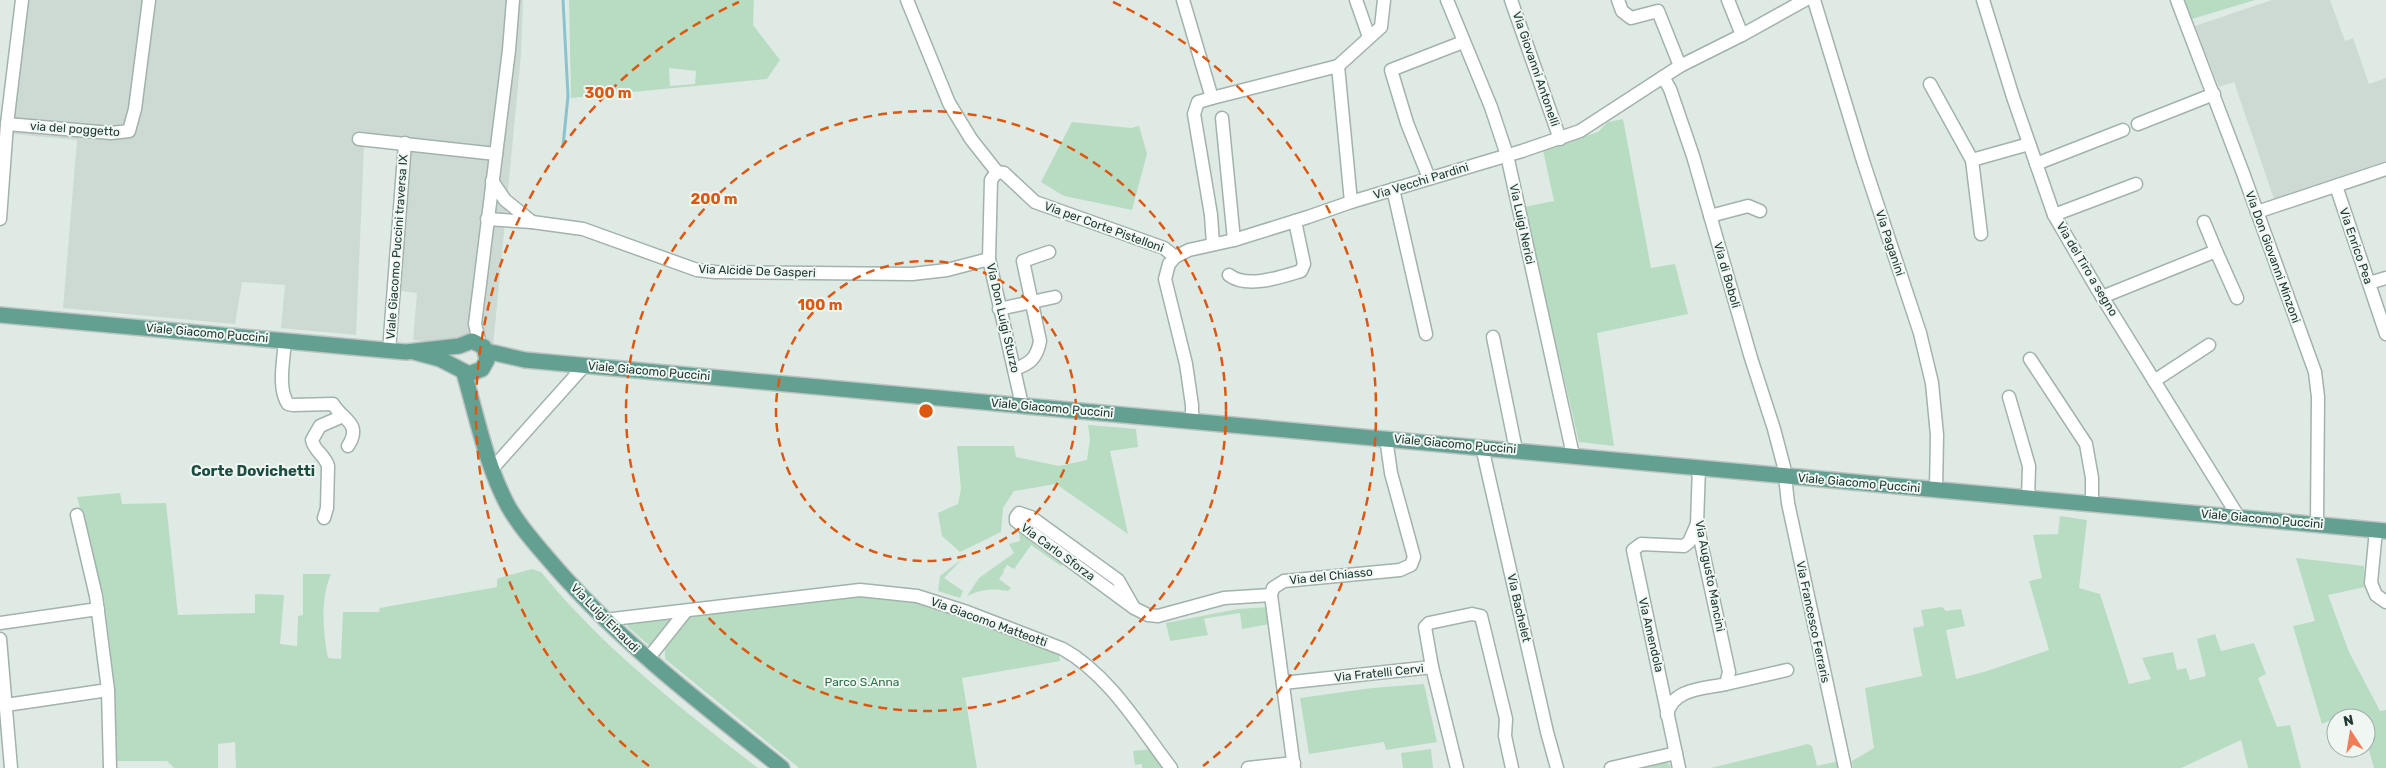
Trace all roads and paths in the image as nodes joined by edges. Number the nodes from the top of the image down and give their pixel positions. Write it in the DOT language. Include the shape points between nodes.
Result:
graph roads {
  1 [pos="22,0"];
  2 [pos="149,0"];
  3 [pos="513,0"];
  4 [pos="907,0"];
  5 [pos="1183,0"];
  6 [pos="1356,0"];
  7 [pos="1384,0"];
  8 [pos="1447,0"];
  9 [pos="1511,0"];
  10 [pos="1618,0"];
  11 [pos="1728,0"];
  12 [pos="1805,0"];
  13 [pos="1814,0"];
  14 [pos="1983,0"];
  15 [pos="2178,0"];
  16 [pos="1742,35"];
  17 [pos="1369,37"];
  18 [pos="1463,42"];
  19 [pos="1338,66"];
  20 [pos="1680,66"];
  21 [pos="1663,77"];
  22 [pos="1930,84"];
  23 [pos="2214,94"];
  24 [pos="1212,98"];
  25 [pos="1222,118"];
  26 [pos="7,124"];
  27 [pos="2138,124"];
  28 [pos="2123,130"];
  29 [pos="359,139"];
  30 [pos="1560,139"];
  31 [pos="405,143"];
  32 [pos="2029,144"];
  33 [pos="496,154"];
  34 [pos="1508,156"];
  35 [pos="1972,160"];
  36 [pos="2036,164"];
  37 [pos="2386,169"];
  38 [pos="997,172"];
  39 [pos="1429,178"];
  40 [pos="492,180"];
  41 [pos="2136,184"];
  42 [pos="2336,186"];
  43 [pos="1393,189"];
  44 [pos="1351,202"];
  45 [pos="1760,211"];
  46 [pos="2257,212"];
  47 [pos="2054,214"];
  48 [pos="1710,216"];
  49 [pos="487,219"];
  50 [pos="0,220"];
  51 [pos="532,222"];
  52 [pos="1295,222"];
  53 [pos="2204,222"];
  54 [pos="1981,234"];
  55 [pos="1234,240"];
  56 [pos="1213,244"];
  57 [pos="2216,251"];
  58 [pos="1049,252"];
  59 [pos="1175,257"];
  60 [pos="989,259"];
  61 [pos="1229,275"];
  62 [pos="2386,278"];
  63 [pos="2370,283"];
  64 [pos="1055,297"];
  65 [pos="2102,297"];
  66 [pos="2237,298"];
  67 [pos="1032,302"];
  68 [pos="999,309"];
  69 [pos="0,315"];
  70 [pos="1426,334"];
  71 [pos="2386,334"];
  72 [pos="1493,338"];
  73 [pos="285,340"];
  74 [pos="2209,346"];
  75 [pos="389,351"];
  76 [pos="414,352"];
  77 [pos="476,353"];
  78 [pos="2030,360"];
  79 [pos="586,365"];
  80 [pos="460,369"];
  81 [pos="1014,369"];
  82 [pos="2154,380"];
  83 [pos="2009,397"];
  84 [pos="1022,405"];
  85 [pos="343,416"];
  86 [pos="1192,421"];
  87 [pos="480,428"];
  88 [pos="1386,438"];
  89 [pos="348,446"];
  90 [pos="1482,447"];
  91 [pos="1516,450"];
  92 [pos="1573,455"];
  93 [pos="1699,467"];
  94 [pos="492,469"];
  95 [pos="1784,476"];
  96 [pos="1936,490"];
  97 [pos="2028,499"];
  98 [pos="2092,504"];
  99 [pos="77,515"];
  100 [pos="2238,516"];
  101 [pos="324,518"];
  102 [pos="2317,523"];
  103 [pos="1697,524"];
  104 [pos="2381,530"];
  105 [pos="1679,547"];
  106 [pos="1708,569"];
  107 [pos="1271,595"];
  108 [pos="2386,602"];
  109 [pos="1134,608"];
  110 [pos="98,609"];
  111 [pos="686,611"];
  112 [pos="604,620"];
  113 [pos="0,623"];
  114 [pos="0,639"];
  115 [pos="647,660"];
  116 [pos="1432,667"];
  117 [pos="1787,670"];
  118 [pos="1284,683"];
  119 [pos="1726,684"];
  120 [pos="1663,686"];
  121 [pos="108,690"];
  122 [pos="1679,695"];
  123 [pos="6,705"];
  124 [pos="1667,715"];
  125 [pos="1676,753"];
  126 [pos="1294,766"];
  127 [pos="11,768"];
  128 [pos="110,768"];
  129 [pos="782,768"];
  130 [pos="1171,768"];
  131 [pos="1248,768"];
  132 [pos="1457,768"];
  133 [pos="1512,768"];
  134 [pos="1557,768"];
  135 [pos="1611,768"];
  136 [pos="1679,768"];
  137 [pos="1845,768"];
  1 -- 26 [label="street"];
  2 -- 26 [label="street, via del poggetto" via="129,132"];
  3 -- 33 [label="street"];
  4 -- 38 [label="street, Via per Corte Pistelloni" via="949,103"];
  5 -- 24 [label="street"];
  6 -- 17 [label="street"];
  7 -- 17 [label="street" via="1381,27"];
  8 -- 18 [label="street, Via Luigi Nerici"];
  9 -- 30 [label="street, Via Giovanni Antonelli"];
  10 -- 20 [label="street" via="1622,11 1631,18 1658,11"];
  11 -- 16 [label="street"];
  12 -- 16 [label="street, Via Vecchi Pardini"];
  13 -- 96 [label="street, Via Paganini" via="1920,333 1932,383 1937,435"];
  14 -- 32 [label="street, Via del Tiro a segno"];
  15 -- 23 [label="street, Via Don Giovanni Minzoni"];
  16 -- 20 [label="street, Via Vecchi Pardini"];
  17 -- 19 [label="street"];
  18 -- 34 [label="street, Via Luigi Nerici"];
  18 -- 39 [label="street" via="1391,70"];
  19 -- 24 [label="street"];
  19 -- 44 [label="street"];
  20 -- 21 [label="street, Via Vecchi Pardini"];
  21 -- 30 [label="street, Via Vecchi Pardini" via="1591,124"];
  21 -- 48 [label="street, Via di Boboli" via="1693,156"];
  22 -- 35 [label="street"];
  23 -- 27 [label="street"];
  23 -- 46 [label="street, Via Don Giovanni Minzoni"];
  24 -- 56 [label="street" via="1198,102 1194,114"];
  25 -- 55 [label="street"];
  26 -- 50 [label="street"];
  28 -- 36 [label="street"];
  29 -- 31 [label="street, Viale Giacomo Puccini traversa IX"];
  30 -- 34 [label="street, Via Vecchi Pardini"];
  31 -- 33 [label="street, Viale Giacomo Puccini traversa IX"];
  31 -- 75 [label="street, Viale Giacomo Puccini traversa IX"];
  32 -- 35 [label="street"];
  32 -- 36 [label="street, Via del Tiro a segno"];
  33 -- 40 [label="street"];
  34 -- 39 [label="street, Via Vecchi Pardini"];
  34 -- 92 [label="street, Via Luigi Nerici"];
  35 -- 54 [label="street"];
  36 -- 47 [label="street, Via del Tiro a segno"];
  37 -- 42 [label="street"];
  38 -- 59 [label="street, Via per Corte Pistelloni" via="1004,174 1035,202 1164,248"];
  38 -- 60 [label="street, Via Don Luigi Sturzo" via="991,180"];
  39 -- 43 [label="street, Via Vecchi Pardini"];
  40 -- 49 [label="street"];
  40 -- 51 [label="street" via="505,200"];
  41 -- 47 [label="street"];
  42 -- 46 [label="street"];
  42 -- 63 [label="street, Via Enrico Pea"];
  43 -- 44 [label="street, Via Vecchi Pardini"];
  43 -- 70 [label="street"];
  44 -- 52 [label="street, Via Vecchi Pardini"];
  45 -- 48 [label="street" via="1748,206"];
  46 -- 102 [label="street, Via Don Giovanni Minzoni" via="2314,372 2318,397"];
  47 -- 65 [label="street, Via del Tiro a segno"];
  48 -- 95 [label="street, Via di Boboli" via="1774,429"];
  49 -- 51 [label="street, Via Alcide De Gasperi"];
  49 -- 77 [label="street" via="475,324"];
  51 -- 60 [label="street, Via Alcide De Gasperi" via="583,229 697,270 715,272 912,274 948,270"];
  52 -- 55 [label="street, Via Vecchi Pardini"];
  52 -- 61 [label="street" via="1304,264 1301,271 1251,282 1240,282"];
  53 -- 57 [label="street"];
  55 -- 56 [label="street, Via Vecchi Pardini"];
  56 -- 59 [label="street, Via Vecchi Pardini"];
  57 -- 65 [label="street"];
  57 -- 66 [label="street"];
  58 -- 67 [label="street" via="1023,261"];
  59 -- 86 [label="street" via="1169,264 1166,279 1186,364"];
  60 -- 68 [label="street, Via Don Luigi Sturzo"];
  62 -- 63 [label="street"];
  63 -- 71 [label="street, Via Enrico Pea"];
  64 -- 67 [label="street"];
  65 -- 82 [label="street, Via del Tiro a segno"];
  67 -- 68 [label="street"];
  67 -- 81 [label="street" via="1040,341 1038,352 1032,362"];
  68 -- 81 [label="street, Via Don Luigi Sturzo"];
  69 -- 73 [label="main road, Viale Giacomo Puccini"];
  72 -- 91 [label="street"];
  73 -- 75 [label="main road, Viale Giacomo Puccini"];
  73 -- 85 [label="street" via="283,388 288,404 333,404"];
  74 -- 82 [label="street"];
  75 -- 76 [label="main road, Viale Giacomo Puccini"];
  76 -- 77 [label="main road, Viale Giacomo Puccini"];
  76 -- 80 [label="main road, Viale Giacomo Puccini"];
  77 -- 79 [label="main road, Viale Giacomo Puccini"];
  77 -- 80 [label="main road, Viale Giacomo Puccini"];
  77 -- 80 [label="main road" via="454,356"];
  77 -- 87 [label="main road, Via Luigi Einaudi"];
  78 -- 98 [label="street" via="2086,444 2092,478"];
  79 -- 84 [label="main road, Viale Giacomo Puccini"];
  79 -- 94 [label="street"];
  80 -- 87 [label="main road, Via Luigi Einaudi"];
  81 -- 84 [label="street, Via Don Luigi Sturzo"];
  82 -- 100 [label="street, Via del Tiro a segno"];
  83 -- 97 [label="street" via="2029,466"];
  84 -- 86 [label="main road, Viale Giacomo Puccini"];
  85 -- 89 [label="street" via="352,423 353,437"];
  85 -- 101 [label="street" via="320,426 312,440 328,466"];
  86 -- 88 [label="main road, Viale Giacomo Puccini"];
  87 -- 94 [label="main road, Via Luigi Einaudi"];
  88 -- 90 [label="main road, Viale Giacomo Puccini"];
  88 -- 107 [label="street, Via del Chiasso" via="1391,473 1414,557 1411,565 1400,570 1284,581 1273,588"];
  90 -- 91 [label="main road, Viale Giacomo Puccini"];
  90 -- 134 [label="street, Via Bachelet"];
  91 -- 92 [label="main road, Viale Giacomo Puccini"];
  92 -- 93 [label="main road, Viale Giacomo Puccini"];
  93 -- 95 [label="main road, Viale Giacomo Puccini"];
  93 -- 103 [label="street, Via Augusto Mancini"];
  94 -- 112 [label="main road, Via Luigi Einaudi" via="522,528"];
  95 -- 96 [label="main road, Viale Giacomo Puccini"];
  95 -- 137 [label="street, Via Francesco Ferraris"];
  96 -- 97 [label="main road, Viale Giacomo Puccini"];
  97 -- 98 [label="main road, Viale Giacomo Puccini"];
  98 -- 100 [label="main road, Viale Giacomo Puccini"];
  99 -- 110 [label="street"];
  100 -- 102 [label="main road, Viale Giacomo Puccini"];
  102 -- 104 [label="main road, Viale Giacomo Puccini"];
  103 -- 105 [label="street" via="1689,542"];
  103 -- 106 [label="street, Via Augusto Mancini"];
  104 -- 108 [label="street" via="2371,583 2376,595"];
  105 -- 106 [label="street, Via Amendola" via="1698,554"];
  105 -- 120 [label="street, Via Amendola" via="1641,544 1632,550"];
  106 -- 119 [label="street, Via Augusto Mancini" via="1730,672"];
  107 -- 109 [label="street, Via Carlo Sforza" via="1224,598 1158,616"];
  107 -- 118 [label="street"];
  109 -- 109 [label="street, Via Carlo Sforza" via="1118,580 1031,517 1019,513 1016,521"];
  110 -- 113 [label="street"];
  110 -- 121 [label="street"];
  111 -- 112 [label="street, Via Giacomo Matteotti"];
  111 -- 115 [label="street"];
  111 -- 130 [label="street, Via Giacomo Matteotti" via="854,590 917,596 949,606 1077,657 1095,672"];
  112 -- 115 [label="main road, Via Luigi Einaudi"];
  114 -- 123 [label="street"];
  115 -- 129 [label="main road, Via Luigi Einaudi"];
  116 -- 118 [label="street, Via Fratelli Cervi"];
  116 -- 132 [label="street, Via Fratelli Cervi"];
  116 -- 133 [label="street" via="1425,626 1472,614 1481,616 1506,719 1504,736"];
  117 -- 119 [label="street"];
  118 -- 126 [label="street"];
  119 -- 122 [label="street"];
  120 -- 122 [label="street"];
  120 -- 124 [label="street, Via Amendola"];
  121 -- 123 [label="street"];
  121 -- 128 [label="street"];
  122 -- 124 [label="street" via="1669,706"];
  123 -- 127 [label="street"];
  124 -- 125 [label="street, Via Amendola"];
  125 -- 135 [label="street"];
  125 -- 136 [label="street, Via Amendola"];
  126 -- 131 [label="street"];
}
